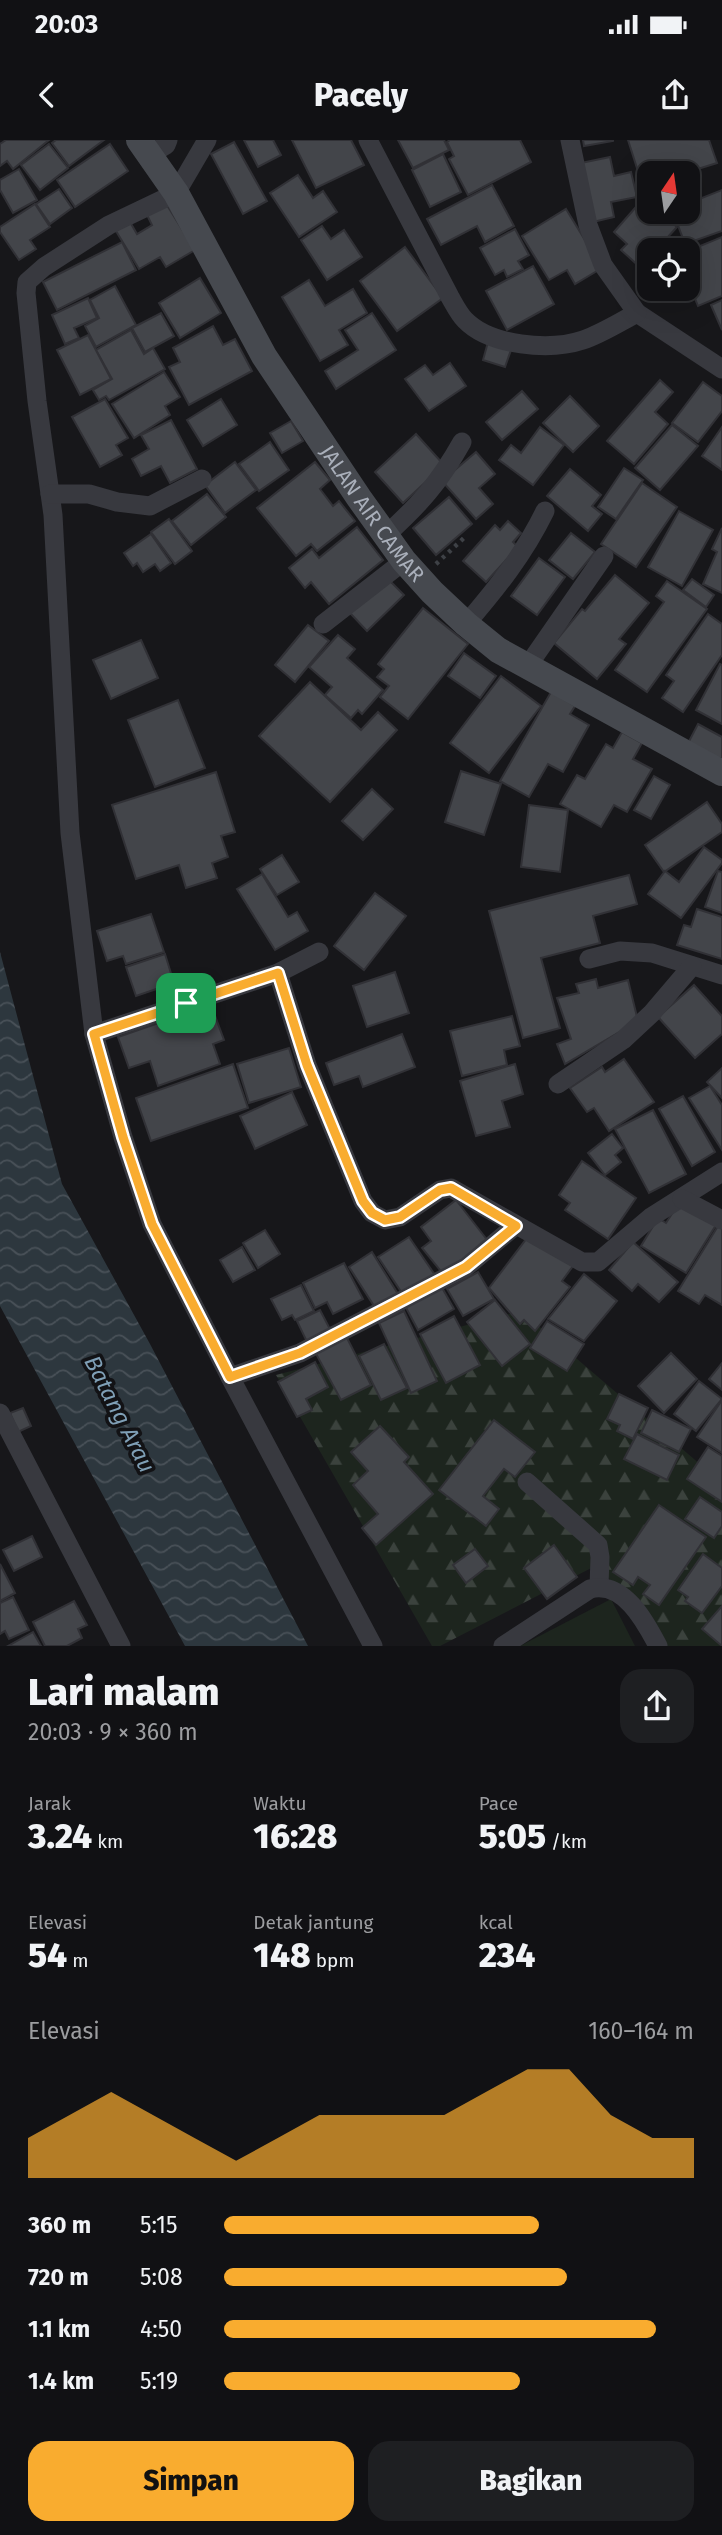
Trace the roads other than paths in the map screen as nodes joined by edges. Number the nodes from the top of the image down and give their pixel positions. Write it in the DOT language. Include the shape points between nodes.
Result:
graph roads {
  1 [pos="207,140"];
  2 [pos="368,140"];
  3 [pos="570,140"];
  4 [pos="152,145"];
  5 [pos="176,194"];
  6 [pos="636,313"];
  7 [pos="722,369"];
  8 [pos="462,442"];
  9 [pos="202,479"];
  10 [pos="50,494"];
  11 [pos="545,511"];
  12 [pos="386,535"];
  13 [pos="604,556"];
  14 [pos="412,570"];
  15 [pos="323,624"];
  16 [pos="466,624"];
  17 [pos="527,667"];
  18 [pos="722,773"];
  19 [pos="319,952"];
  20 [pos="589,959"];
  21 [pos="692,966"];
  22 [pos="278,973"];
  23 [pos="722,975"];
  24 [pos="94,1034"];
  25 [pos="558,1084"];
  26 [pos="722,1172"];
  27 [pos="682,1199"];
  28 [pos="722,1220"];
  29 [pos="516,1226"];
  30 [pos="230,1377"];
  31 [pos="2,1422"];
  32 [pos="527,1482"];
  33 [pos="599,1587"];
  34 [pos="121,1646"];
  35 [pos="373,1646"];
  36 [pos="503,1646"];
  37 [pos="658,1646"];
  1 -- 5 [label="street"];
  2 -- 6 [label="street" via="465,320 489,335 526,346 583,340"];
  3 -- 6 [label="street" via="588,225 604,265"];
  4 -- 5 [label="main road, JALAN AIR CAMAR"];
  5 -- 10 [label="street" via="109,225 27,282"];
  5 -- 12 [label="main road, JALAN AIR CAMAR" via="264,356"];
  6 -- 7 [label="street"];
  8 -- 12 [label="street" via="420,505"];
  9 -- 10 [label="street" via="150,506 89,494"];
  10 -- 24 [label="street" via="70,833"];
  11 -- 16 [label="street" via="530,543"];
  12 -- 14 [label="main road, JALAN AIR CAMAR"];
  13 -- 17 [label="street"];
  14 -- 15 [label="street"];
  14 -- 16 [label="main road, JALAN AIR CAMAR"];
  16 -- 17 [label="main road, JALAN AIR CAMAR"];
  17 -- 18 [label="main road, JALAN AIR CAMAR"];
  19 -- 22 [label="street"];
  20 -- 21 [label="street" via="620,951 652,953"];
  21 -- 23 [label="street"];
  21 -- 25 [label="street" via="623,1040"];
  22 -- 24 [label="street"];
  22 -- 29 [label="street" via="307,1065 372,1213 385,1220 400,1217 440,1190 451,1188"];
  24 -- 30 [label="street" via="152,1224"];
  26 -- 27 [label="street"];
  27 -- 28 [label="street"];
  27 -- 29 [label="street" via="651,1217 597,1262 582,1262"];
  29 -- 30 [label="street" via="466,1267 402,1301 300,1353"];
  30 -- 35 [label="street"];
  31 -- 34 [label="street"];
  32 -- 33 [label="street" via="597,1545"];
  33 -- 36 [label="street"];
  33 -- 37 [label="street" via="622,1596"];
}
